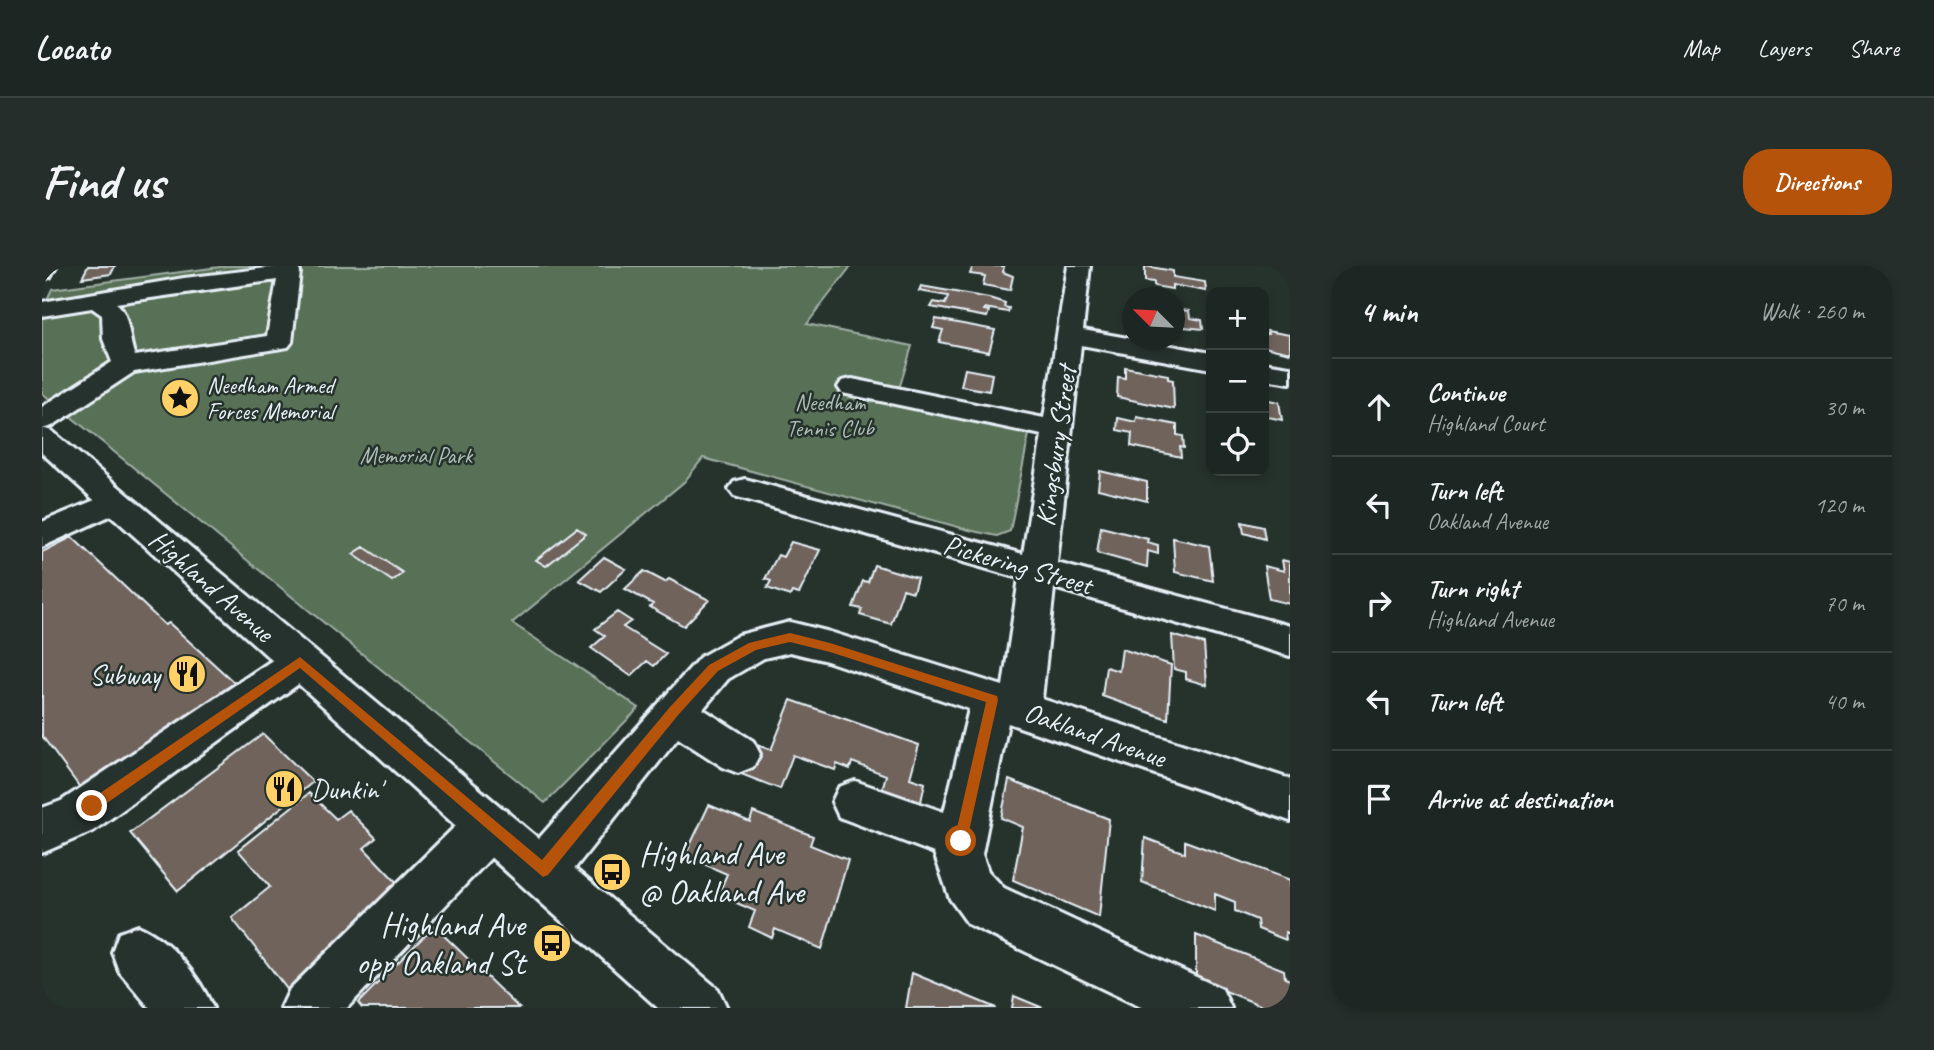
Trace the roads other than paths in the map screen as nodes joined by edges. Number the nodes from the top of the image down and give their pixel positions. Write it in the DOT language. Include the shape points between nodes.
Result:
graph roads {
  1 [pos="45,266"];
  2 [pos="1079,266"];
  3 [pos="42,272"];
  4 [pos="97,300"];
  5 [pos="42,309"];
  6 [pos="1070,335"];
  7 [pos="1206,360"];
  8 [pos="127,366"];
  9 [pos="1269,371"];
  10 [pos="1290,375"];
  11 [pos="852,387"];
  12 [pos="42,420"];
  13 [pos="1057,429"];
  14 [pos="42,438"];
  15 [pos="745,488"];
  16 [pos="105,494"];
  17 [pos="42,512"];
  18 [pos="42,536"];
  19 [pos="1039,569"];
  20 [pos="1290,641"];
  21 [pos="300,662"];
  22 [pos="1006,704"];
  23 [pos="675,710"];
  24 [pos="738,754"];
  25 [pos="1290,800"];
  26 [pos="855,802"];
  27 [pos="489,826"];
  28 [pos="42,831"];
  29 [pos="961,841"];
  30 [pos="543,870"];
  31 [pos="138,952"];
  32 [pos="185,1008"];
  33 [pos="309,1008"];
  34 [pos="699,1008"];
  35 [pos="1203,1008"];
  1 -- 3 [label="street"];
  2 -- 6 [label="street, Kingsbury Street"];
  4 -- 5 [label="street"];
  4 -- 8 [label="street" via="114,313 116,339"];
  4 -- 8 [label="street" via="289,272 279,342"];
  6 -- 7 [label="street"];
  6 -- 13 [label="street, Kingsbury Street"];
  8 -- 12 [label="street"];
  9 -- 10 [label="street"];
  11 -- 13 [label="street"];
  13 -- 19 [label="street, Kingsbury Street"];
  14 -- 16 [label="street, Highland Avenue"];
  15 -- 19 [label="street, Pickering Street"];
  16 -- 17 [label="street"];
  16 -- 18 [label="street"];
  16 -- 21 [label="street, Highland Avenue"];
  19 -- 20 [label="street, Pickering Street"];
  19 -- 22 [label="street, Kingsbury Street"];
  21 -- 27 [label="street, Highland Avenue"];
  21 -- 28 [label="street" via="77,816"];
  22 -- 23 [label="street, Oakland Avenue" via="790,637 753,646 713,668"];
  22 -- 25 [label="street, Oakland Avenue"];
  22 -- 29 [label="street, Kingsbury Street"];
  23 -- 24 [label="street"];
  23 -- 30 [label="street, Oakland Avenue"];
  26 -- 29 [label="street"];
  27 -- 30 [label="street, Highland Avenue"];
  27 -- 33 [label="street"];
  29 -- 35 [label="street, Kingsbury Street" via="962,875 986,906"];
  30 -- 34 [label="street, Highland Avenue"];
  31 -- 32 [label="street"];
}
